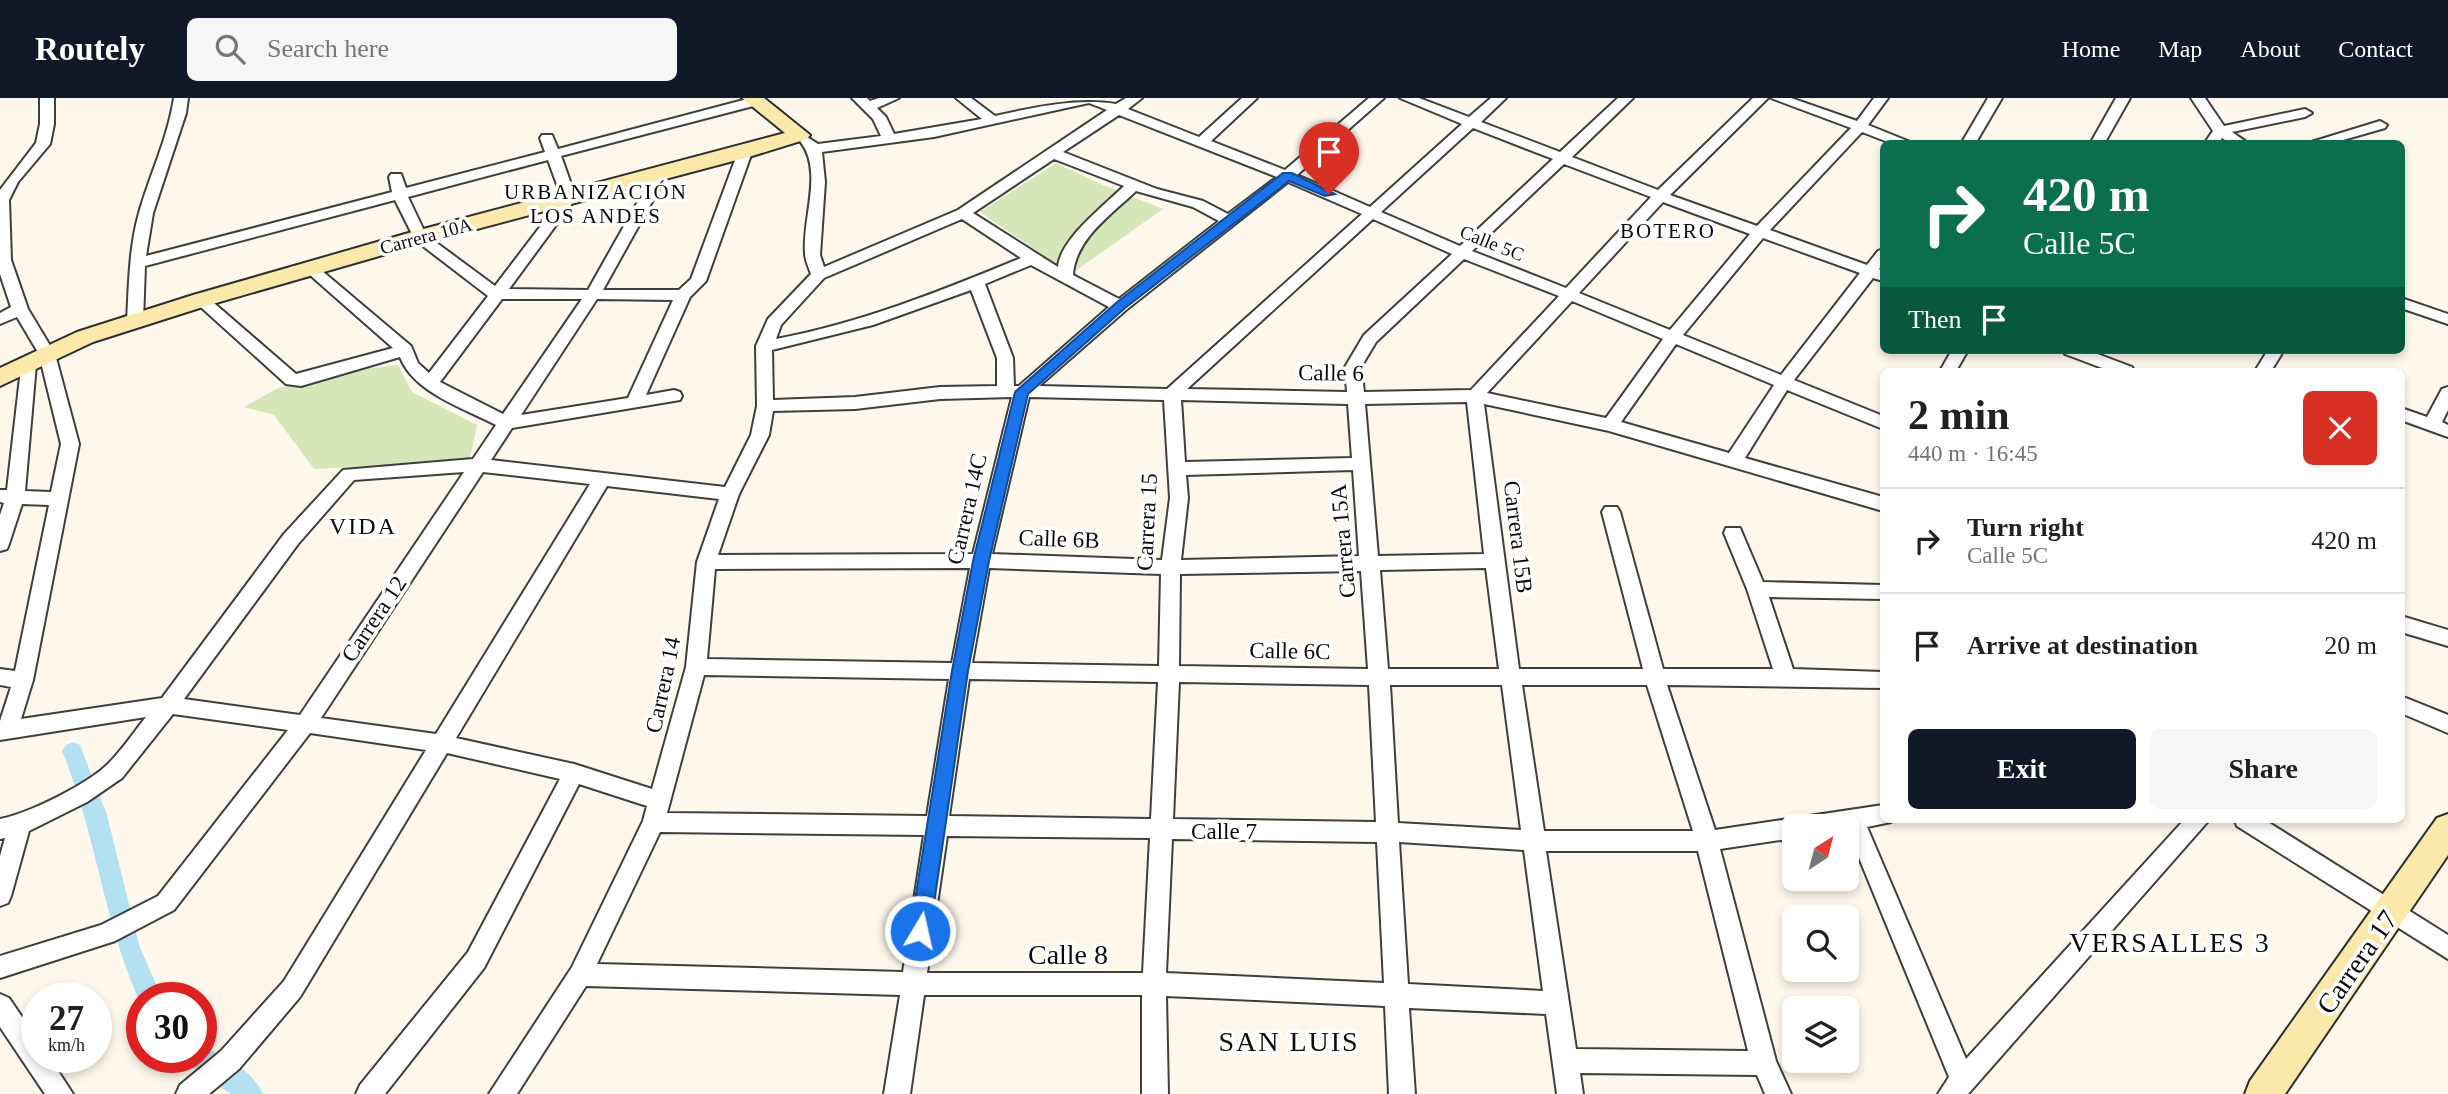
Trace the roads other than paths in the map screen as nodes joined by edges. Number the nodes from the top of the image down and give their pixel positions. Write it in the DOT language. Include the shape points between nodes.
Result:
graph roads {
  1 [pos="47,98"];
  2 [pos="181,98"];
  3 [pos="892,98"];
  4 [pos="964,98"];
  5 [pos="1089,98"];
  6 [pos="1135,98"];
  7 [pos="1250,98"];
  8 [pos="1377,98"];
  9 [pos="1407,98"];
  10 [pos="1499,98"];
  11 [pos="1626,98"];
  12 [pos="1761,98"];
  13 [pos="1778,98"];
  14 [pos="1881,98"];
  15 [pos="1995,98"];
  16 [pos="2123,98"];
  17 [pos="2198,98"];
  18 [pos="754,99"];
  19 [pos="864,102"];
  20 [pos="1117,111"];
  21 [pos="2305,113"];
  22 [pos="992,120"];
  23 [pos="1473,123"];
  24 [pos="2380,125"];
  25 [pos="1861,128"];
  26 [pos="2220,131"];
  27 [pos="547,138"];
  28 [pos="889,138"];
  29 [pos="1896,140"];
  30 [pos="1970,140"];
  31 [pos="2099,140"];
  32 [pos="2214,140"];
  33 [pos="2235,140"];
  34 [pos="2326,140"];
  35 [pos="1203,141"];
  36 [pos="808,142"];
  37 [pos="745,152"];
  38 [pos="1052,153"];
  39 [pos="553,155"];
  40 [pos="1565,158"];
  41 [pos="661,173"];
  42 [pos="1287,176"];
  43 [pos="396,177"];
  44 [pos="1134,185"];
  45 [pos="400,196"];
  46 [pos="1660,196"];
  47 [pos="569,198"];
  48 [pos="1372,212"];
  49 [pos="963,213"];
  50 [pos="1228,220"];
  51 [pos="1760,232"];
  52 [pos="420,237"];
  53 [pos="1463,253"];
  54 [pos="1032,259"];
  55 [pos="2,261"];
  56 [pos="138,263"];
  57 [pos="310,268"];
  58 [pos="1876,273"];
  59 [pos="819,275"];
  60 [pos="1065,278"];
  61 [pos="976,282"];
  62 [pos="1568,293"];
  63 [pos="496,294"];
  64 [pos="593,294"];
  65 [pos="683,295"];
  66 [pos="201,300"];
  67 [pos="2405,304"];
  68 [pos="1120,306"];
  69 [pos="20,309"];
  70 [pos="0,319"];
  71 [pos="2448,319"];
  72 [pos="135,321"];
  73 [pos="1671,336"];
  74 [pos="764,346"];
  75 [pos="405,350"];
  76 [pos="2083,354"];
  77 [pos="37,359"];
  78 [pos="2104,361"];
  79 [pos="0,378"];
  80 [pos="1784,382"];
  81 [pos="430,384"];
  82 [pos="1014,391"];
  83 [pos="1172,393"];
  84 [pos="2448,393"];
  85 [pos="674,396"];
  86 [pos="1475,396"];
  87 [pos="1354,398"];
  88 [pos="634,402"];
  89 [pos="765,406"];
  90 [pos="2405,415"];
  91 [pos="1880,422"];
  92 [pos="506,423"];
  93 [pos="1610,425"];
  94 [pos="2440,428"];
  95 [pos="1733,462"];
  96 [pos="1361,464"];
  97 [pos="476,465"];
  98 [pos="1176,469"];
  99 [pos="602,479"];
  100 [pos="730,494"];
  101 [pos="8,496"];
  102 [pos="1880,497"];
  103 [pos="57,499"];
  104 [pos="1611,512"];
  105 [pos="1733,533"];
  106 [pos="0,544"];
  107 [pos="981,561"];
  108 [pos="1494,561"];
  109 [pos="706,562"];
  110 [pos="1370,563"];
  111 [pos="1171,567"];
  112 [pos="1757,589"];
  113 [pos="1880,592"];
  114 [pos="2405,625"];
  115 [pos="2448,638"];
  116 [pos="696,667"];
  117 [pos="960,671"];
  118 [pos="1169,674"];
  119 [pos="0,677"];
  120 [pos="1379,677"];
  121 [pos="1786,677"];
  122 [pos="1511,678"];
  123 [pos="1655,678"];
  124 [pos="23,680"];
  125 [pos="1880,680"];
  126 [pos="168,705"];
  127 [pos="2405,707"];
  128 [pos="305,724"];
  129 [pos="2448,724"];
  130 [pos="4,730"];
  131 [pos="441,743"];
  132 [pos="574,773"];
  133 [pos="657,811"];
  134 [pos="1880,815"];
  135 [pos="1859,818"];
  136 [pos="2195,823"];
  137 [pos="2251,823"];
  138 [pos="937,826"];
  139 [pos="10,827"];
  140 [pos="2448,828"];
  141 [pos="1161,830"];
  142 [pos="1782,830"];
  143 [pos="1389,832"];
  144 [pos="1859,834"];
  145 [pos="1534,841"];
  146 [pos="1707,841"];
  147 [pos="0,896"];
  148 [pos="2393,911"];
  149 [pos="2448,947"];
  150 [pos="0,967"];
  151 [pos="580,975"];
  152 [pos="911,984"];
  153 [pos="1154,984"];
  154 [pos="1396,997"];
  155 [pos="1557,1003"];
  156 [pos="0,1006"];
  157 [pos="1565,1061"];
  158 [pos="1763,1063"];
  159 [pos="1957,1087"];
  160 [pos="195,1090"];
  161 [pos="60,1094"];
  162 [pos="369,1094"];
  163 [pos="502,1094"];
  164 [pos="897,1094"];
  165 [pos="1155,1094"];
  166 [pos="1402,1094"];
  167 [pos="1570,1094"];
  168 [pos="1778,1094"];
  169 [pos="2263,1094"];
  1 -- 55 [label="street" via="43,144 2,200"];
  2 -- 56 [label="street" via="146,213"];
  3 -- 19 [label="street"];
  4 -- 22 [label="street"];
  5 -- 20 [label="street, Calle 5C"];
  5 -- 22 [label="street, Carrera 10A"];
  6 -- 20 [label="street"];
  7 -- 35 [label="street"];
  8 -- 42 [label="street"];
  9 -- 23 [label="street"];
  10 -- 23 [label="street"];
  11 -- 40 [label="street, Carrera 15A"];
  12 -- 46 [label="street"];
  13 -- 25 [label="street"];
  14 -- 25 [label="street"];
  15 -- 30 [label="street"];
  16 -- 31 [label="street"];
  17 -- 26 [label="street"];
  18 -- 36 [label="street"];
  18 -- 39 [label="street"];
  19 -- 28 [label="street" via="879,117"];
  20 -- 35 [label="street, Calle 5C"];
  20 -- 38 [label="street, Carrera 14"];
  21 -- 26 [label="street"];
  22 -- 28 [label="street, Carrera 10A"];
  23 -- 40 [label="street"];
  23 -- 48 [label="street"];
  24 -- 34 [label="street"];
  25 -- 29 [label="street"];
  25 -- 51 [label="street"];
  26 -- 32 [label="street"];
  26 -- 33 [label="street"];
  27 -- 39 [label="street"];
  28 -- 36 [label="street, Carrera 10A"];
  35 -- 42 [label="street, Calle 5C"];
  36 -- 37 [label="street, Carrera 10A"];
  36 -- 59 [label="street" via="818,182 812,256"];
  37 -- 41 [label="street, Carrera 10A"];
  37 -- 65 [label="street" via="698,281"];
  38 -- 44 [label="street"];
  38 -- 49 [label="street, Carrera 14"];
  39 -- 45 [label="street"];
  39 -- 47 [label="street"];
  40 -- 46 [label="street"];
  40 -- 53 [label="street, Carrera 15A"];
  41 -- 47 [label="street, Carrera 10A"];
  41 -- 64 [label="street, Carrera 12"];
  42 -- 48 [label="street, Calle 5C"];
  42 -- 50 [label="street"];
  43 -- 45 [label="street"];
  44 -- 50 [label="street" via="1198,204"];
  44 -- 60 [label="street" via="1074,243 1066,260"];
  45 -- 52 [label="street"];
  45 -- 56 [label="street"];
  46 -- 51 [label="street"];
  46 -- 62 [label="street"];
  47 -- 52 [label="street, Carrera 10A"];
  47 -- 63 [label="street"];
  48 -- 53 [label="street, Calle 5C"];
  48 -- 83 [label="street"];
  49 -- 54 [label="street"];
  49 -- 59 [label="street, Carrera 14"];
  50 -- 68 [label="street"];
  51 -- 58 [label="street"];
  51 -- 73 [label="street"];
  52 -- 57 [label="street, Carrera 10A"];
  52 -- 63 [label="street"];
  53 -- 62 [label="street, Calle 5C"];
  53 -- 87 [label="street, Carrera 15A" via="1370,339 1353,367"];
  54 -- 60 [label="street"];
  54 -- 61 [label="street"];
  55 -- 69 [label="street"];
  56 -- 72 [label="street"];
  57 -- 66 [label="street, Carrera 10A"];
  57 -- 75 [label="street"];
  58 -- 80 [label="street"];
  59 -- 74 [label="street, Carrera 14" via="774,323"];
  60 -- 68 [label="street"];
  61 -- 74 [label="street" via="822,336"];
  61 -- 82 [label="street, Carrera 14C"];
  62 -- 73 [label="street, Calle 5C"];
  62 -- 86 [label="street"];
  63 -- 64 [label="street"];
  63 -- 81 [label="street"];
  64 -- 65 [label="street"];
  64 -- 92 [label="street, Carrera 12"];
  65 -- 88 [label="street"];
  66 -- 72 [label="street, Carrera 10A"];
  66 -- 75 [label="street" via="292,380"];
  67 -- 71 [label="street"];
  68 -- 82 [label="street"];
  69 -- 70 [label="street"];
  69 -- 77 [label="street"];
  72 -- 77 [label="street, Carrera 10A"];
  73 -- 80 [label="street, Calle 5C"];
  73 -- 93 [label="street"];
  74 -- 89 [label="street, Carrera 14"];
  75 -- 81 [label="street" via="411,365"];
  76 -- 78 [label="street"];
  77 -- 79 [label="street, Carrera 10A"];
  77 -- 101 [label="street"];
  77 -- 103 [label="street" via="70,444"];
  80 -- 91 [label="street, Calle 5C"];
  80 -- 95 [label="street"];
  81 -- 92 [label="street"];
  82 -- 83 [label="street, Calle 6"];
  82 -- 89 [label="street, Calle 6"];
  82 -- 107 [label="street, Carrera 14C"];
  83 -- 87 [label="street, Calle 6"];
  83 -- 98 [label="street, Carrera 15"];
  84 -- 94 [label="street"];
  85 -- 88 [label="street"];
  86 -- 87 [label="street, Calle 6"];
  86 -- 93 [label="street, Calle 6"];
  86 -- 108 [label="street, Carrera 15B"];
  87 -- 96 [label="street, Carrera 15A"];
  88 -- 92 [label="street"];
  89 -- 100 [label="street, Carrera 14" via="760,435"];
  90 -- 94 [label="street"];
  92 -- 97 [label="street, Carrera 12"];
  93 -- 95 [label="street, Calle 6"];
  95 -- 102 [label="street, Calle 6"];
  96 -- 98 [label="street"];
  96 -- 110 [label="street, Carrera 15A"];
  97 -- 99 [label="street"];
  97 -- 126 [label="street" via="349,474 291,539"];
  97 -- 128 [label="street, Carrera 12"];
  98 -- 111 [label="street, Carrera 15"];
  99 -- 100 [label="street"];
  99 -- 131 [label="street"];
  100 -- 109 [label="street, Carrera 14"];
  101 -- 103 [label="street"];
  101 -- 106 [label="street"];
  103 -- 124 [label="street"];
  104 -- 123 [label="street"];
  105 -- 112 [label="street"];
  107 -- 109 [label="street, Calle 6B"];
  107 -- 111 [label="street, Calle 6B"];
  107 -- 117 [label="street, Carrera 14C"];
  108 -- 110 [label="street, Calle 6B"];
  108 -- 122 [label="street, Carrera 15B"];
  109 -- 116 [label="street, Carrera 14"];
  110 -- 111 [label="street, Calle 6B"];
  110 -- 120 [label="street, Carrera 15A"];
  111 -- 118 [label="street, Carrera 15"];
  112 -- 113 [label="street"];
  112 -- 121 [label="street"];
  114 -- 115 [label="street"];
  116 -- 117 [label="street, Calle 6C"];
  116 -- 133 [label="street, Carrera 14"];
  117 -- 118 [label="street, Calle 6C"];
  117 -- 138 [label="street, Carrera 14C"];
  118 -- 120 [label="street, Calle 6C"];
  118 -- 141 [label="street, Carrera 15"];
  119 -- 124 [label="street"];
  120 -- 122 [label="street, Calle 6C"];
  120 -- 143 [label="street, Carrera 15A"];
  121 -- 123 [label="street, Calle 6C"];
  121 -- 125 [label="street, Calle 6C"];
  122 -- 123 [label="street, Calle 6C"];
  122 -- 145 [label="street, Carrera 15B"];
  123 -- 146 [label="street"];
  124 -- 130 [label="street"];
  126 -- 128 [label="street, Calle 7"];
  126 -- 130 [label="street, Calle 7"];
  126 -- 139 [label="street" via="114,772 79,795"];
  127 -- 129 [label="street"];
  128 -- 131 [label="street, Calle 7"];
  128 -- 150 [label="street, Carrera 12" via="166,903 107,935"];
  131 -- 132 [label="street, Calle 7"];
  131 -- 160 [label="street" via="292,989 230,1060"];
  132 -- 133 [label="street, Calle 7"];
  132 -- 162 [label="street" via="476,960"];
  133 -- 138 [label="street, Calle 7"];
  133 -- 151 [label="street, Carrera 14"];
  134 -- 135 [label="street"];
  136 -- 159 [label="street"];
  137 -- 148 [label="street"];
  138 -- 141 [label="street, Calle 7"];
  138 -- 152 [label="street, Carrera 14C"];
  139 -- 147 [label="street"];
  140 -- 148 [label="street, Carrera 17"];
  141 -- 143 [label="street, Calle 7"];
  141 -- 153 [label="street, Carrera 15"];
  142 -- 146 [label="street, Calle 7"];
  143 -- 145 [label="street, Calle 7"];
  143 -- 154 [label="street, Carrera 15A"];
  144 -- 159 [label="street"];
  145 -- 146 [label="street, Calle 7"];
  145 -- 155 [label="street, Carrera 15B"];
  146 -- 158 [label="street"];
  148 -- 149 [label="street"];
  148 -- 169 [label="street, Carrera 17"];
  151 -- 152 [label="street, Calle 8"];
  151 -- 163 [label="street, Carrera 14"];
  152 -- 153 [label="street, Calle 8"];
  152 -- 164 [label="street, Carrera 14C"];
  153 -- 154 [label="street, Calle 8"];
  153 -- 165 [label="street, Carrera 15"];
  154 -- 155 [label="street, Calle 8"];
  154 -- 166 [label="street, Carrera 15A"];
  155 -- 157 [label="street, Carrera 15B"];
  156 -- 161 [label="street"];
  157 -- 158 [label="street"];
  157 -- 167 [label="street, Carrera 15B"];
  158 -- 168 [label="street"];
}
